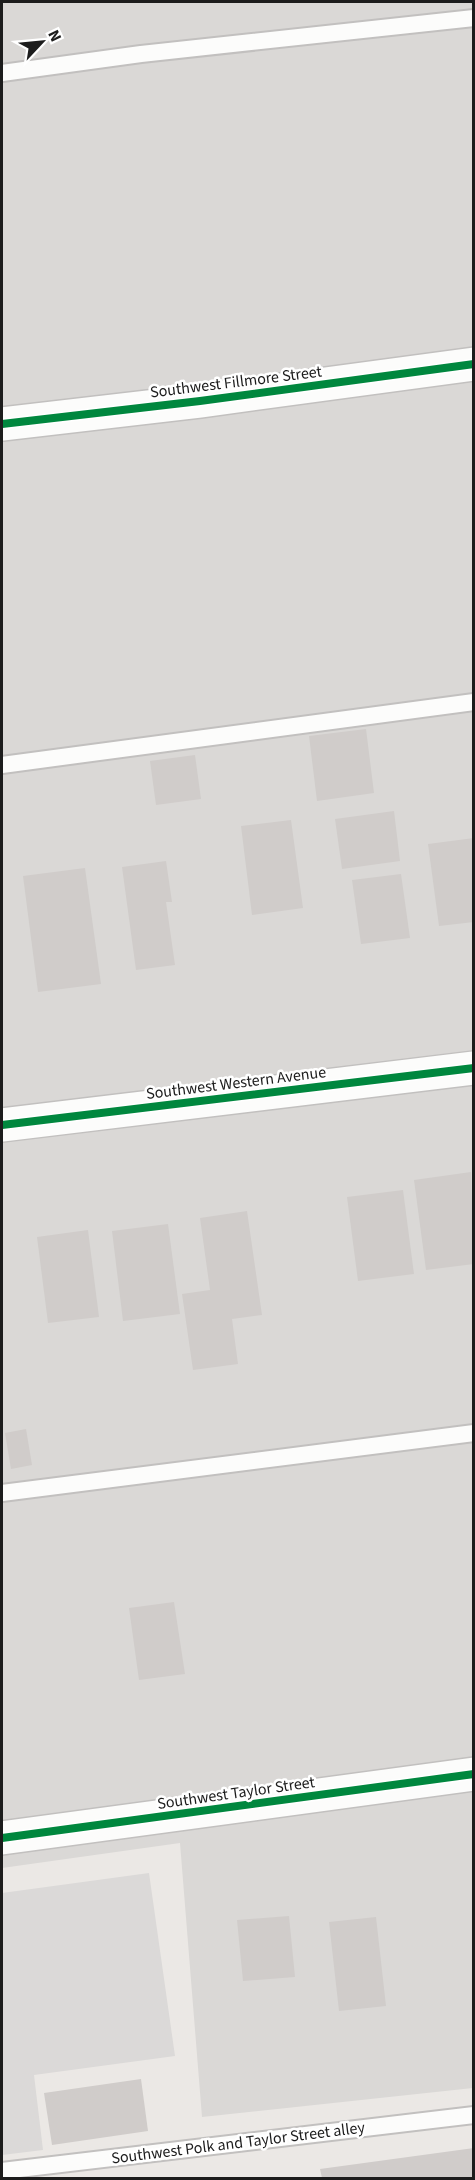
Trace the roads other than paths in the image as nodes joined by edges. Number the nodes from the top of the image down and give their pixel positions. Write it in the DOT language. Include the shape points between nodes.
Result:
graph roads {
  1 [pos="474,18"];
  2 [pos="2,73"];
  3 [pos="474,364"];
  4 [pos="2,424"];
  5 [pos="474,702"];
  6 [pos="2,765"];
  7 [pos="474,1068"];
  8 [pos="2,1125"];
  9 [pos="474,1433"];
  10 [pos="2,1493"];
  11 [pos="474,1774"];
  12 [pos="2,1838"];
  13 [pos="474,2115"];
  14 [pos="2,2171"];
  1 -- 2 [label="lane"];
  3 -- 4 [label="street, Southwest Fillmore Street"];
  5 -- 6 [label="lane"];
  7 -- 8 [label="street, Southwest Western Avenue"];
  9 -- 10 [label="lane"];
  11 -- 12 [label="street, Southwest Taylor Street"];
  13 -- 14 [label="lane, Southwest Polk and Taylor Street alley"];
}
